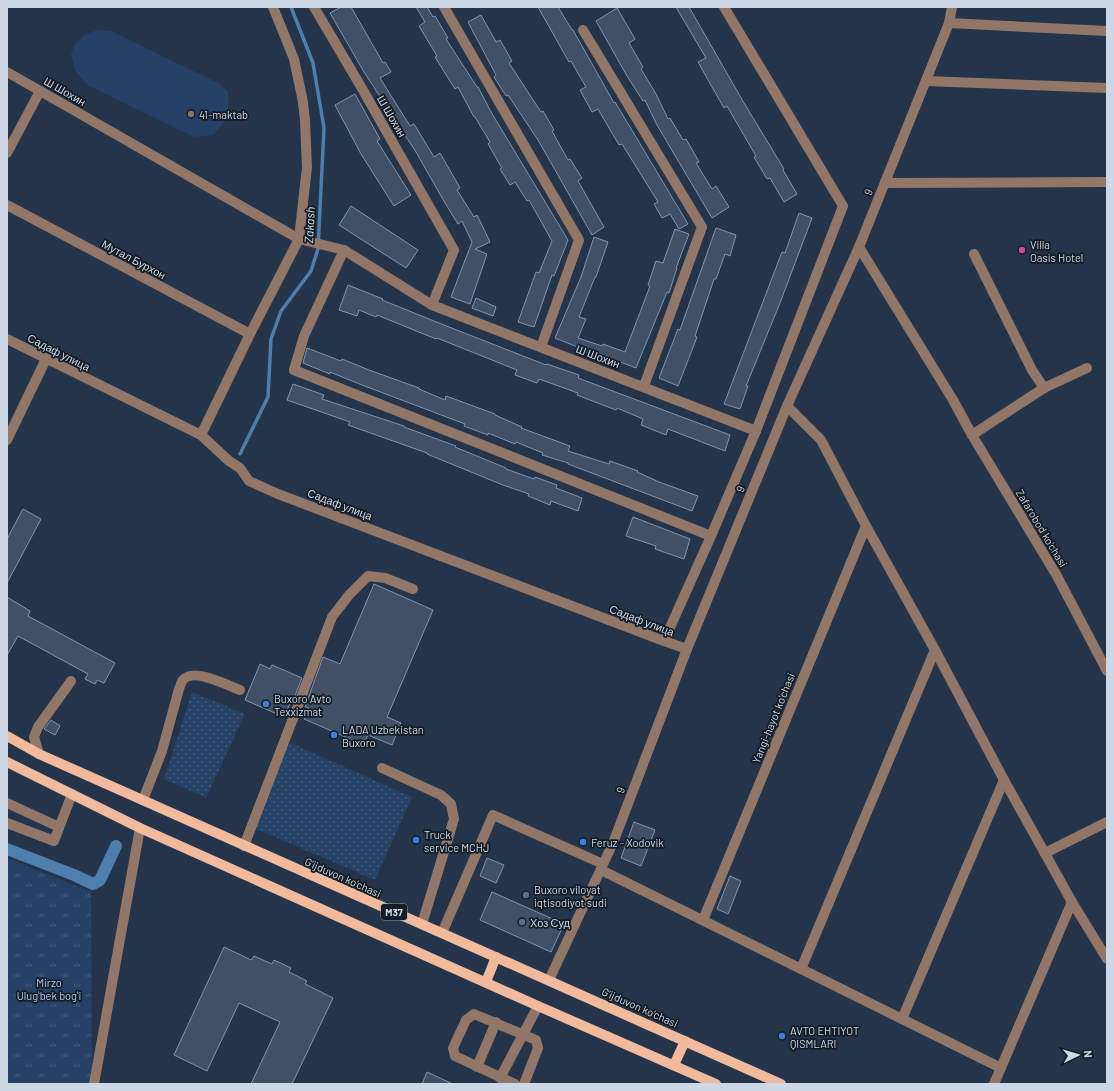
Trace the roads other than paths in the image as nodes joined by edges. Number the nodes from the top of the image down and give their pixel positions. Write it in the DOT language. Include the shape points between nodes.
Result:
graph roads {
  1 [pos="273,7"];
  2 [pos="314,7"];
  3 [pos="444,7"];
  4 [pos="724,7"];
  5 [pos="952,7"];
  6 [pos="949,23"];
  7 [pos="583,30"];
  8 [pos="1107,31"];
  9 [pos="7,72"];
  10 [pos="926,81"];
  11 [pos="1107,88"];
  12 [pos="40,91"];
  13 [pos="7,153"];
  14 [pos="1107,182"];
  15 [pos="885,183"];
  16 [pos="7,205"];
  17 [pos="299,239"];
  18 [pos="859,247"];
  19 [pos="344,250"];
  20 [pos="974,254"];
  21 [pos="432,305"];
  22 [pos="250,334"];
  23 [pos="7,339"];
  24 [pos="542,347"];
  25 [pos="46,359"];
  26 [pos="1087,368"];
  27 [pos="644,386"];
  28 [pos="1044,388"];
  29 [pos="787,406"];
  30 [pos="756,430"];
  31 [pos="201,435"];
  32 [pos="972,435"];
  33 [pos="7,440"];
  34 [pos="866,526"];
  35 [pos="711,536"];
  36 [pos="413,589"];
  37 [pos="664,642"];
  38 [pos="687,649"];
  39 [pos="935,650"];
  40 [pos="1107,671"];
  41 [pos="71,681"];
  42 [pos="240,690"];
  43 [pos="7,736"];
  44 [pos="34,737"];
  45 [pos="17,742"];
  46 [pos="39,754"];
  47 [pos="7,762"];
  48 [pos="382,768"];
  49 [pos="1004,780"];
  50 [pos="72,794"];
  51 [pos="143,800"];
  52 [pos="7,803"];
  53 [pos="1107,822"];
  54 [pos="7,823"];
  55 [pos="59,827"];
  56 [pos="140,828"];
  57 [pos="244,846"];
  58 [pos="1045,853"];
  59 [pos="602,867"];
  60 [pos="1072,902"];
  61 [pos="702,920"];
  62 [pos="422,924"];
  63 [pos="442,933"];
  64 [pos="496,957"];
  65 [pos="1107,959"];
  66 [pos="801,969"];
  67 [pos="549,980"];
  68 [pos="486,982"];
  69 [pos="538,1006"];
  70 [pos="902,1019"];
  71 [pos="496,1022"];
  72 [pos="523,1034"];
  73 [pos="685,1041"];
  74 [pos="674,1065"];
  75 [pos="477,1067"];
  76 [pos="1001,1068"];
  77 [pos="500,1078"];
  78 [pos="94,1084"];
  79 [pos="515,1084"];
  80 [pos="524,1084"];
  81 [pos="716,1084"];
  82 [pos="782,1084"];
  83 [pos="994,1084"];
  1 -- 17 [label="street" via="294,59 305,115 307,167"];
  2 -- 21 [label="street, Ш Шохин" via="454,250"];
  3 -- 24 [label="street" via="579,240"];
  4 -- 30 [label="street" via="843,206"];
  5 -- 6 [label="street, 9"];
  6 -- 8 [label="street"];
  6 -- 10 [label="street, 9"];
  7 -- 27 [label="street" via="702,227"];
  9 -- 12 [label="street, Ш Шохин"];
  10 -- 11 [label="street"];
  10 -- 15 [label="street, 9"];
  12 -- 13 [label="street"];
  12 -- 17 [label="street, Ш Шохин"];
  14 -- 15 [label="street"];
  15 -- 18 [label="street, 9"];
  16 -- 22 [label="street, Мутал Бурхон"];
  17 -- 19 [label="street, Ш Шохин"];
  17 -- 22 [label="street"];
  18 -- 29 [label="street, 9"];
  18 -- 32 [label="street, Zafarobod ko'chasi"];
  19 -- 21 [label="street, Ш Шохин"];
  19 -- 35 [label="street" via="304,336 294,370"];
  20 -- 28 [label="street" via="1032,370"];
  21 -- 24 [label="street, Ш Шохин"];
  22 -- 31 [label="street"];
  23 -- 25 [label="street, Садаф улица"];
  24 -- 27 [label="street, Ш Шохин"];
  25 -- 31 [label="street, Садаф улица"];
  25 -- 33 [label="street"];
  26 -- 28 [label="street"];
  27 -- 30 [label="street, Ш Шохин"];
  28 -- 32 [label="street"];
  29 -- 34 [label="street" via="821,440"];
  29 -- 38 [label="street, 9"];
  30 -- 35 [label="street"];
  31 -- 37 [label="street, Садаф улица" via="240,468 248,481"];
  32 -- 40 [label="street, Zafarobod ko'chasi" via="1057,576"];
  34 -- 39 [label="street"];
  34 -- 61 [label="street, Yangi-hayot ko'chasi"];
  35 -- 37 [label="street"];
  36 -- 57 [label="street" via="385,578 368,576 332,617"];
  37 -- 38 [label="street, Садаф улица"];
  38 -- 59 [label="street, 9"];
  39 -- 49 [label="street"];
  39 -- 66 [label="street"];
  41 -- 44 [label="street" via="38,727"];
  42 -- 51 [label="street" via="200,675 183,680"];
  43 -- 45 [label="main road, G'ijduvon ko'chasi / M37"];
  44 -- 45 [label="street"];
  44 -- 46 [label="street"];
  45 -- 46 [label="main road, G'ijduvon ko'chasi / M37"];
  46 -- 51 [label="main road, G'ijduvon ko'chasi / M37"];
  47 -- 50 [label="main road, M37"];
  48 -- 62 [label="street" via="442,795 452,804 454,819"];
  49 -- 58 [label="street"];
  49 -- 70 [label="street"];
  50 -- 55 [label="street"];
  50 -- 56 [label="main road, M37"];
  51 -- 57 [label="main road, G'ijduvon ko'chasi / M37"];
  52 -- 55 [label="street"];
  53 -- 58 [label="street"];
  54 -- 55 [label="street" via="54,841"];
  56 -- 68 [label="main road, M37"];
  56 -- 78 [label="street"];
  57 -- 62 [label="main road, G'ijduvon ko'chasi / M37"];
  58 -- 60 [label="street"];
  59 -- 61 [label="street"];
  59 -- 63 [label="street" via="493,815"];
  59 -- 67 [label="street, 9"];
  60 -- 65 [label="street"];
  60 -- 76 [label="street"];
  61 -- 66 [label="street"];
  62 -- 63 [label="main road, G'ijduvon ko'chasi / M37"];
  63 -- 64 [label="main road, G'ijduvon ko'chasi / M37"];
  64 -- 67 [label="main road, G'ijduvon ko'chasi / M37"];
  64 -- 68 [label="main road"];
  66 -- 70 [label="street"];
  67 -- 73 [label="main road, G'ijduvon ko'chasi / M37"];
  68 -- 69 [label="main road, M37"];
  69 -- 72 [label="street"];
  69 -- 74 [label="main road, M37"];
  70 -- 76 [label="street"];
  71 -- 72 [label="street"];
  71 -- 75 [label="street"];
  71 -- 75 [label="street" via="474,1014 466,1020 453,1048 455,1056"];
  72 -- 77 [label="street"];
  72 -- 80 [label="street" via="536,1040 538,1048"];
  73 -- 74 [label="main road"];
  73 -- 82 [label="main road, G'ijduvon ko'chasi / M37"];
  74 -- 81 [label="main road, M37"];
  75 -- 77 [label="street"];
  76 -- 83 [label="street"];
  77 -- 79 [label="street"];
}
